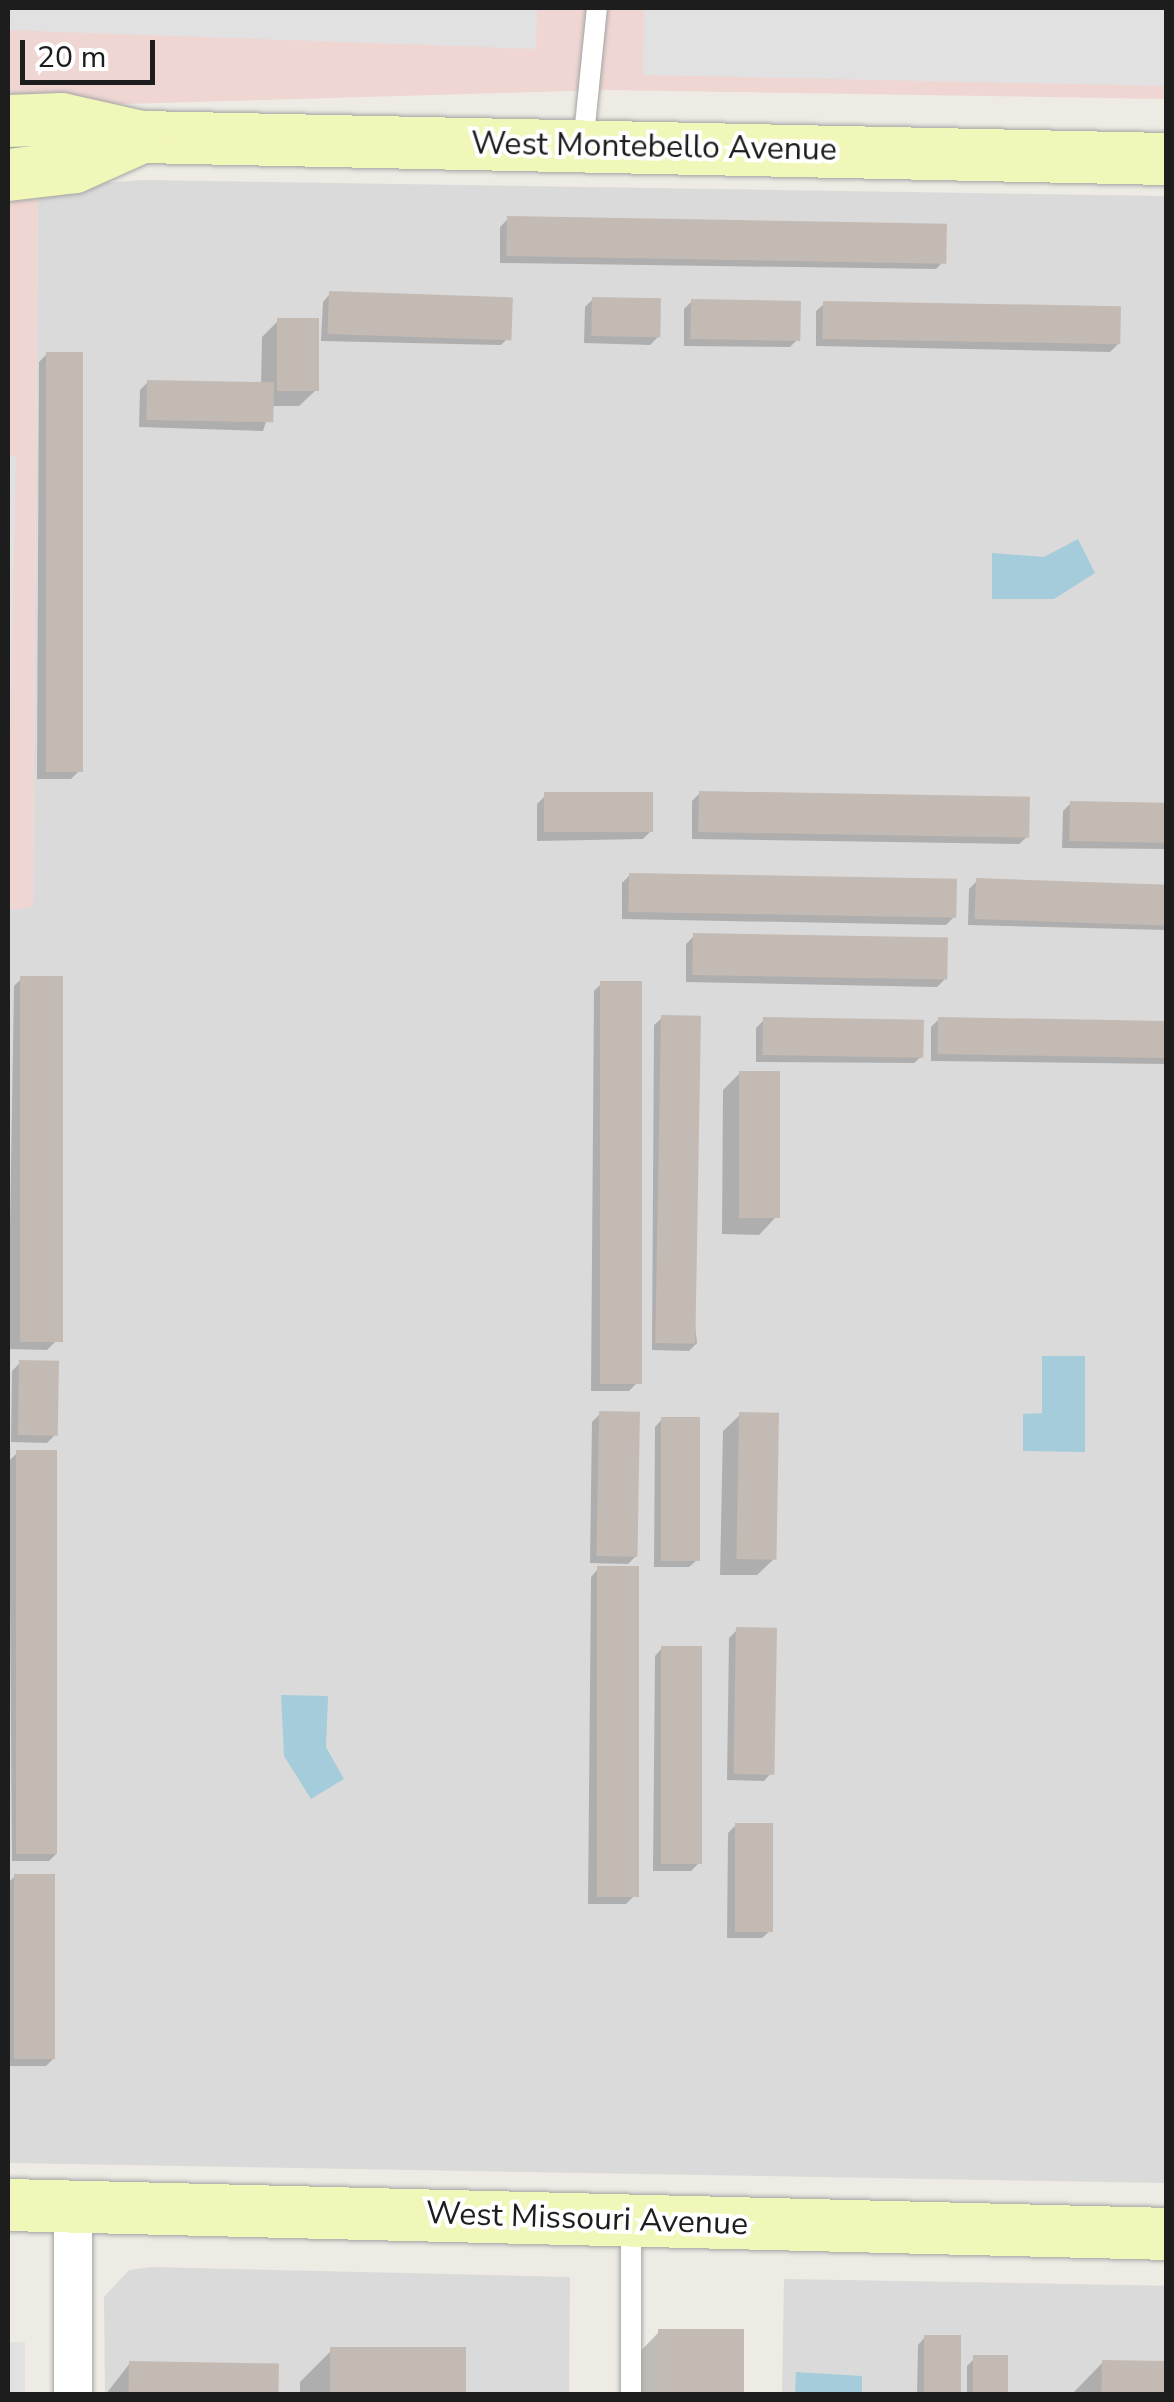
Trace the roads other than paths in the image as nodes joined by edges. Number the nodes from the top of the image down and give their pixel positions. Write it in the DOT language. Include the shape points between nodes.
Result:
graph roads {
  1 [pos="597,8"];
  2 [pos="8,121"];
  3 [pos="142,137"];
  4 [pos="583,146"];
  5 [pos="1166,159"];
  6 [pos="8,174"];
  7 [pos="8,2205"];
  8 [pos="73,2206"];
  9 [pos="631,2220"];
  10 [pos="1166,2234"];
  11 [pos="73,2394"];
  12 [pos="630,2394"];
  1 -- 4 [label="lane"];
  2 -- 3 [label="street, West Montebello Avenue" via="62,119"];
  3 -- 4 [label="street, West Montebello Avenue"];
  3 -- 6 [label="street, West Montebello Avenue" via="75,168"];
  4 -- 5 [label="street, West Montebello Avenue"];
  7 -- 8 [label="street, West Missouri Avenue"];
  8 -- 9 [label="street, West Missouri Avenue"];
  8 -- 11 [label="street"];
  9 -- 10 [label="street, West Missouri Avenue"];
  9 -- 12 [label="lane"];
}
